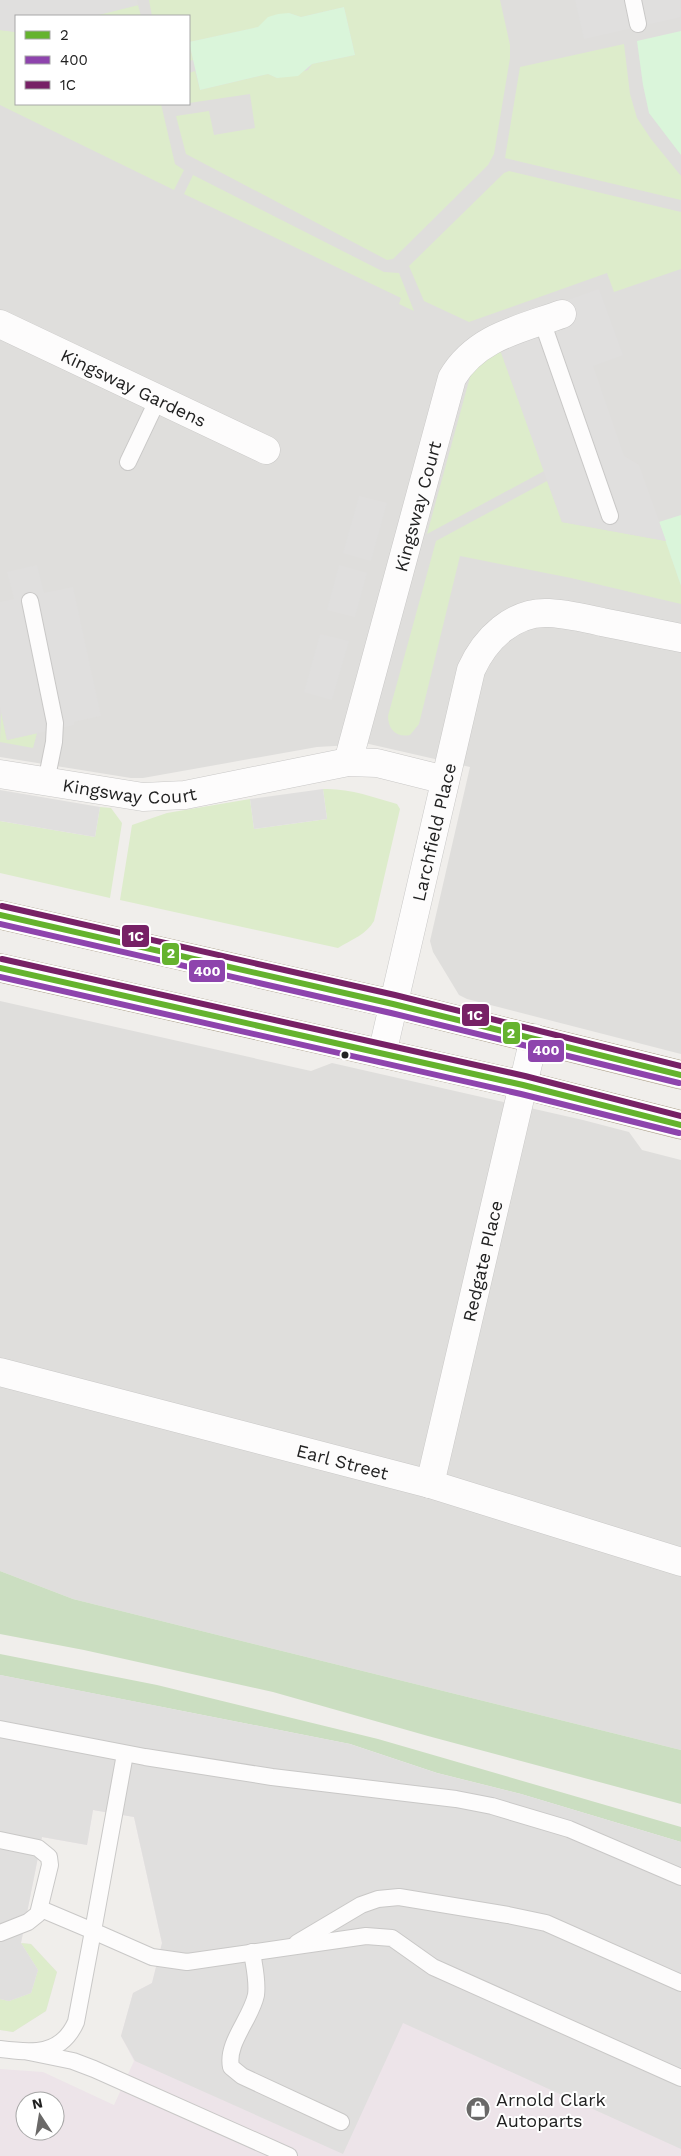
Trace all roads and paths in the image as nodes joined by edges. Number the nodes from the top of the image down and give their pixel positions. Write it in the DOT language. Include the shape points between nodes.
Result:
graph roads {
  1 [pos="632,0"];
  2 [pos="638,24"];
  3 [pos="552,318"];
  4 [pos="0,324"];
  5 [pos="158,399"];
  6 [pos="266,450"];
  7 [pos="128,462"];
  8 [pos="610,516"];
  9 [pos="30,601"];
  10 [pos="681,638"];
  11 [pos="348,762"];
  12 [pos="0,774"];
  13 [pos="445,780"];
  14 [pos="46,782"];
  15 [pos="0,915"];
  16 [pos="0,968"];
  17 [pos="393,1004"];
  18 [pos="534,1038"];
  19 [pos="382,1054"];
  20 [pos="681,1075"];
  21 [pos="522,1085"];
  22 [pos="681,1125"];
  23 [pos="0,1372"];
  24 [pos="430,1484"];
  25 [pos="681,1562"];
  26 [pos="0,1729"];
  27 [pos="125,1754"];
  28 [pos="0,1840"];
  29 [pos="681,1877"];
  30 [pos="41,1909"];
  31 [pos="93,1931"];
  32 [pos="0,1934"];
  33 [pos="291,1947"];
  34 [pos="252,1952"];
  35 [pos="681,1983"];
  36 [pos="0,2049"];
  37 [pos="29,2052"];
  38 [pos="681,2078"];
  39 [pos="341,2122"];
  40 [pos="289,2156"];
  1 -- 2 [label="lane"];
  3 -- 8 [label="lane"];
  3 -- 11 [label="street, Kingsway Court" via="484,343 464,359 452,378"];
  4 -- 5 [label="street, Kingsway Gardens"];
  5 -- 6 [label="street, Kingsway Gardens"];
  5 -- 7 [label="lane"];
  9 -- 14 [label="lane" via="55,723"];
  10 -- 13 [label="street, Larchfield Place" via="547,613 527,616 509,624 492,637 478,654 471,670"];
  11 -- 13 [label="street, Kingsway Court" via="386,765"];
  11 -- 14 [label="street, Kingsway Court" via="185,795 156,797"];
  12 -- 14 [label="street, Kingsway Court"];
  13 -- 17 [label="street, Larchfield Place"];
  15 -- 17 [label="main road"];
  16 -- 19 [label="main road"];
  17 -- 18 [label="main road"];
  17 -- 19 [label="street, Larchfield Place"];
  18 -- 20 [label="main road"];
  18 -- 21 [label="street, Redgate Place"];
  19 -- 21 [label="main road"];
  21 -- 22 [label="main road"];
  21 -- 24 [label="street, Redgate Place"];
  23 -- 24 [label="street, Earl Street"];
  24 -- 25 [label="street, Earl Street"];
  26 -- 27 [label="lane"];
  27 -- 29 [label="lane" via="492,1806 569,1829"];
  27 -- 31 [label="lane"];
  28 -- 30 [label="lane" via="38,1848 49,1857 50,1873"];
  30 -- 31 [label="lane"];
  30 -- 32 [label="lane" via="35,1918"];
  31 -- 34 [label="lane" via="145,1955 169,1961 205,1960"];
  31 -- 37 [label="lane" via="76,2022 70,2035 62,2043"];
  33 -- 34 [label="lane"];
  33 -- 35 [label="lane" via="360,1905 400,1897 546,1923"];
  33 -- 38 [label="lane" via="366,1936 392,1938 433,1967"];
  34 -- 39 [label="lane" via="256,1995 230,2054 231,2067 242,2076"];
  36 -- 37 [label="lane"];
  37 -- 40 [label="lane" via="94,2069"];
}
